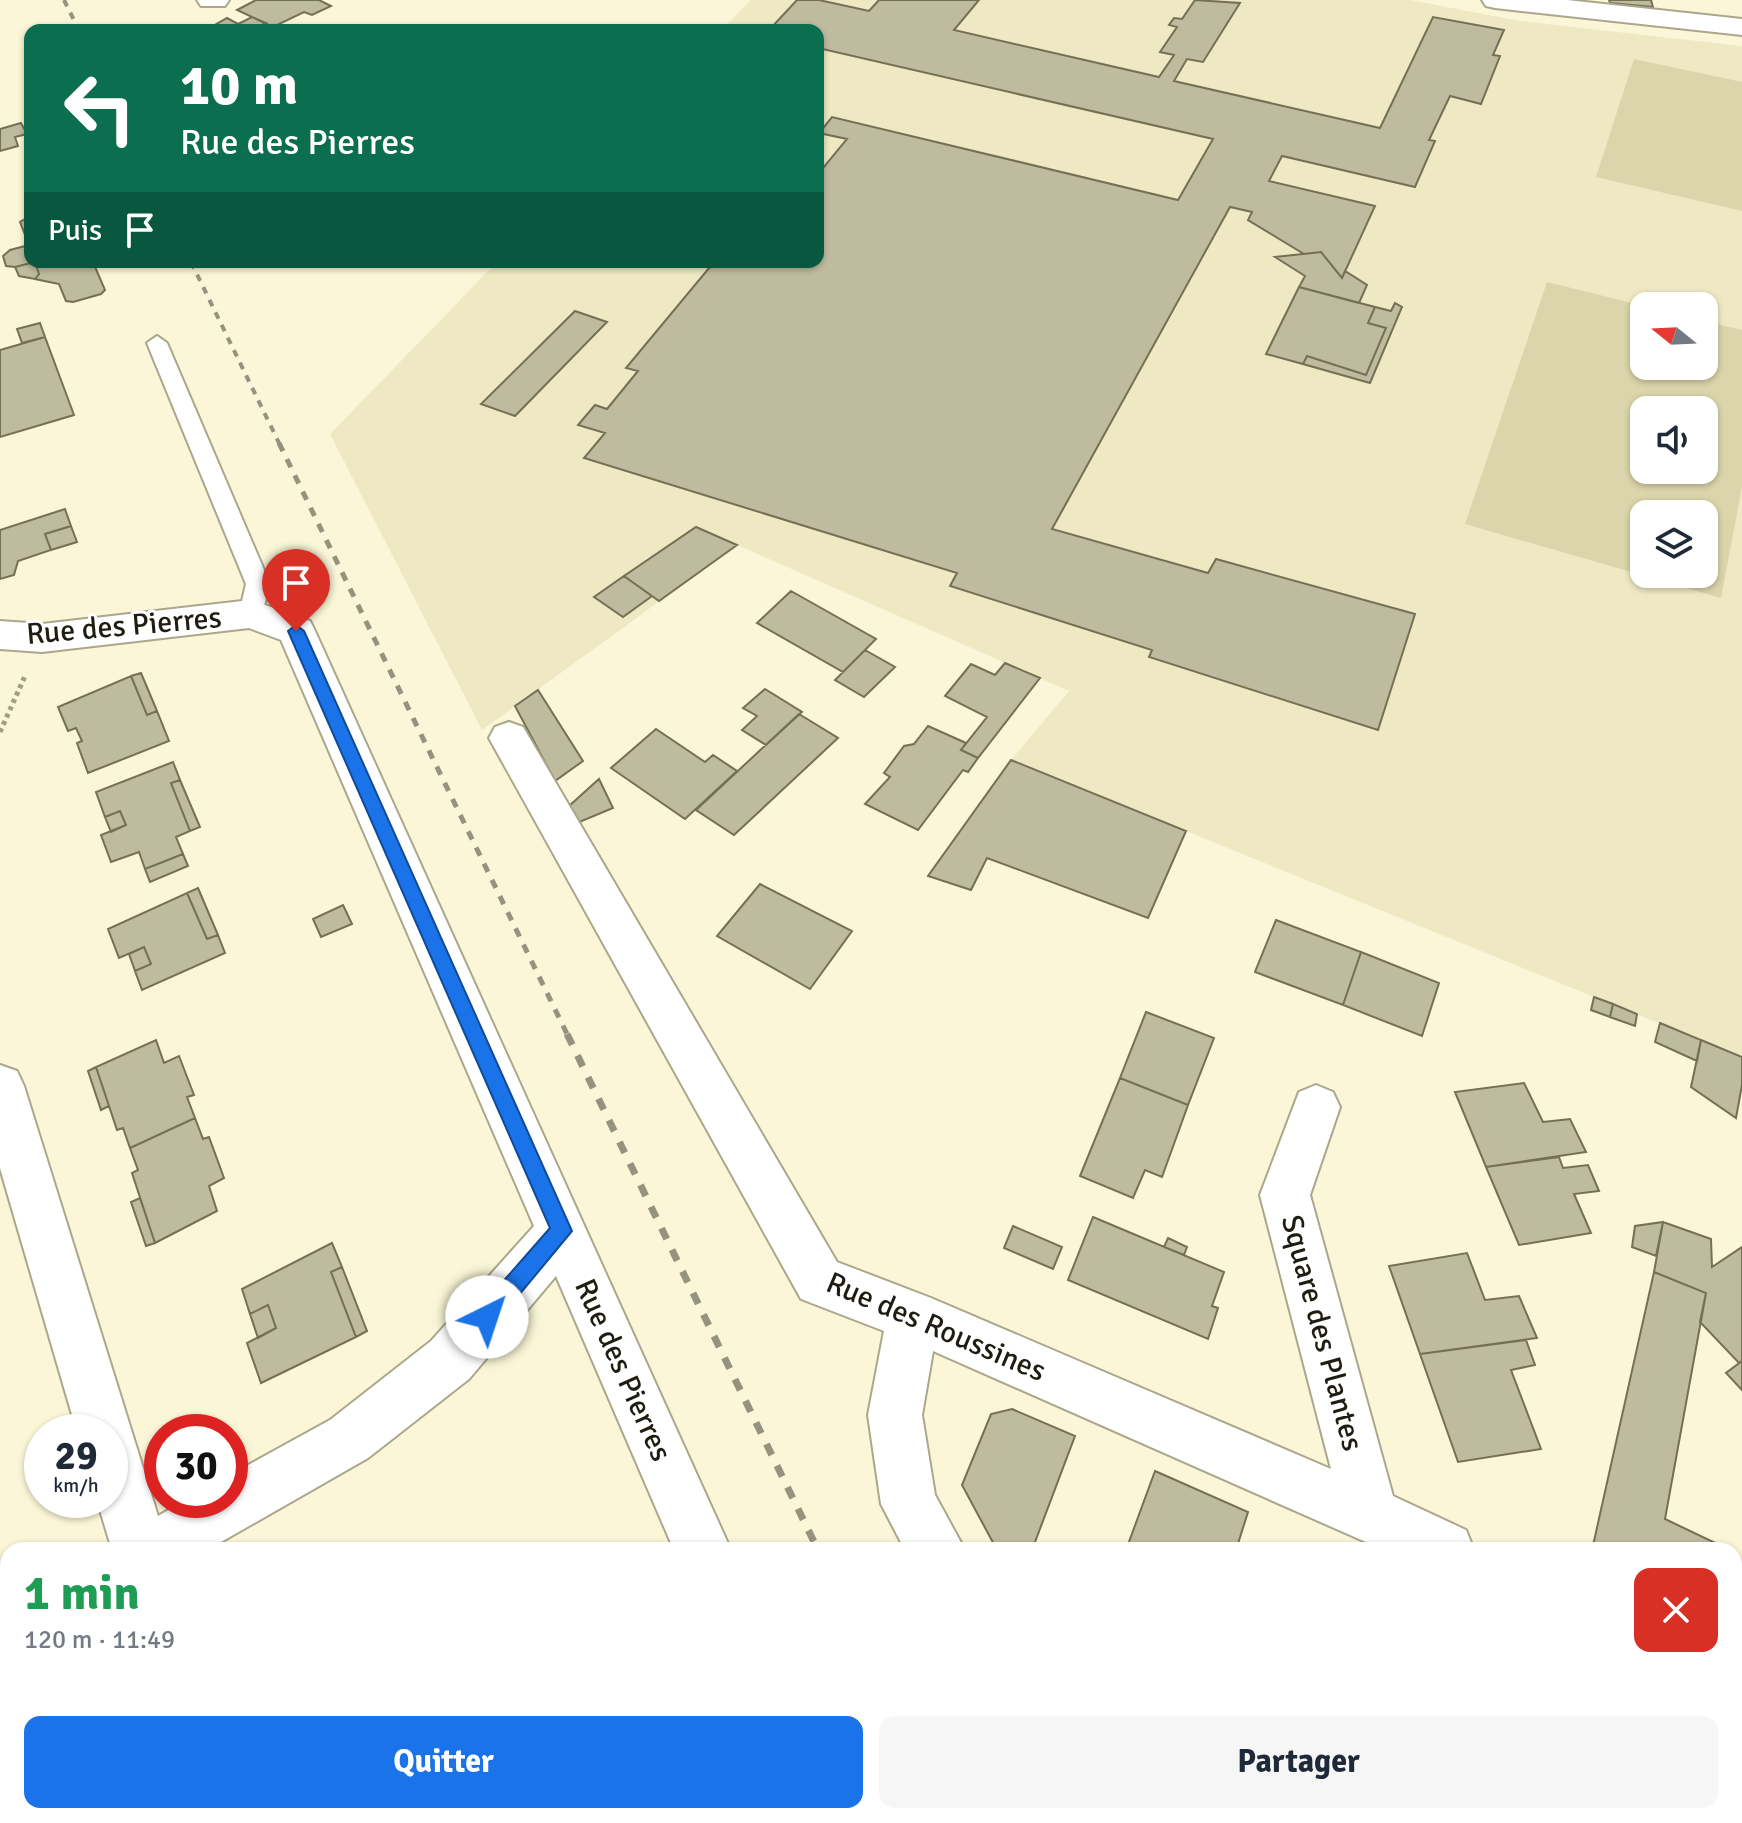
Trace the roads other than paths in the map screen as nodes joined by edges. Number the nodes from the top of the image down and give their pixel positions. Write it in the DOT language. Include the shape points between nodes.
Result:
graph roads {
  1 [pos="210,0"];
  2 [pos="216,0"];
  3 [pos="1495,0"];
  4 [pos="1742,27"];
  5 [pos="157,343"];
  6 [pos="251,614"];
  7 [pos="21,637"];
  8 [pos="509,738"];
  9 [pos="0,1086"];
  10 [pos="1316,1107"];
  11 [pos="562,1231"];
  12 [pos="913,1316"];
  13 [pos="99,1414"];
  14 [pos="128,1510"];
  15 [pos="1370,1514"];
  16 [pos="138,1542"];
  17 [pos="166,1542"];
  18 [pos="699,1542"];
  19 [pos="932,1542"];
  20 [pos="1429,1542"];
  1 -- 2 [label="street"];
  3 -- 4 [label="street"];
  5 -- 6 [label="lane" via="258,584"];
  6 -- 7 [label="street, Rue des Pierres"];
  6 -- 11 [label="street, Rue des Pierres" via="296,631"];
  8 -- 12 [label="street, Rue des Roussines" via="819,1281"];
  9 -- 13 [label="street"];
  10 -- 15 [label="street, Square des Plantes" via="1285,1195"];
  11 -- 17 [label="street" via="450,1360 349,1439"];
  11 -- 18 [label="street, Rue des Pierres"];
  12 -- 15 [label="street, Rue des Roussines"];
  12 -- 19 [label="street" via="895,1415 909,1504"];
  14 -- 16 [label="street"];
  15 -- 20 [label="street, Rue des Roussines"];
}
